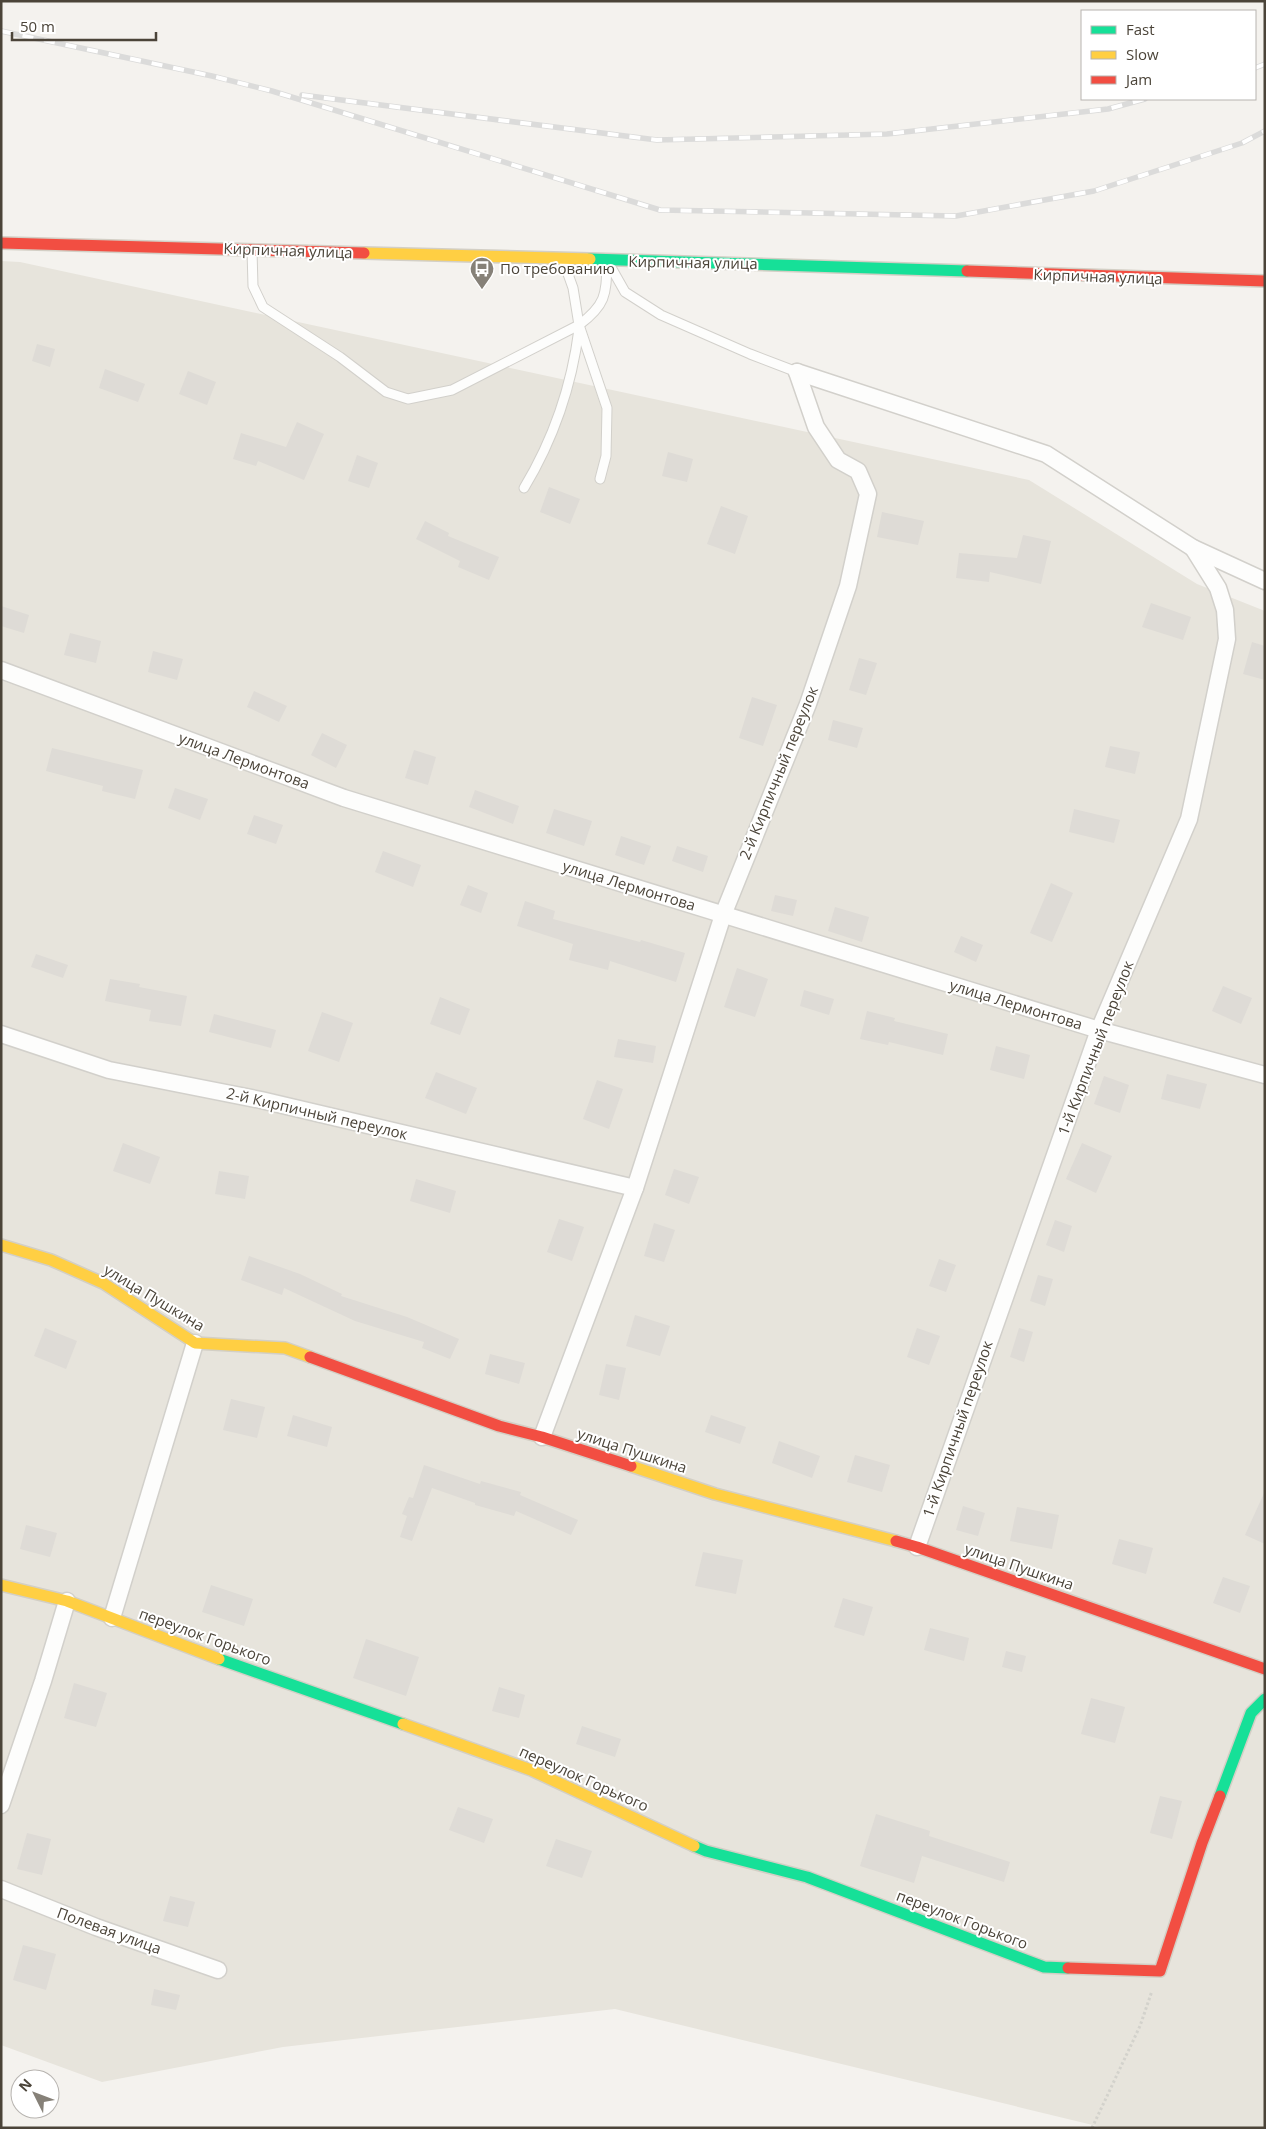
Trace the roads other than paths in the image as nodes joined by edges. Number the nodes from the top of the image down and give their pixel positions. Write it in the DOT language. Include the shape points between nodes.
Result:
graph roads {
  1 [pos="1,243"];
  2 [pos="252,250"];
  3 [pos="563,259"];
  4 [pos="607,260"];
  5 [pos="1265,282"];
  6 [pos="579,325"];
  7 [pos="797,372"];
  8 [pos="600,479"];
  9 [pos="524,488"];
  10 [pos="1193,548"];
  11 [pos="1265,581"];
  12 [pos="1,670"];
  13 [pos="722,915"];
  14 [pos="1099,1030"];
  15 [pos="1,1034"];
  16 [pos="1265,1075"];
  17 [pos="635,1188"];
  18 [pos="1,1245"];
  19 [pos="195,1343"];
  20 [pos="542,1436"];
  21 [pos="917,1547"];
  22 [pos="1,1585"];
  23 [pos="66,1601"];
  24 [pos="112,1618"];
  25 [pos="1265,1669"];
  26 [pos="1265,1699"];
  27 [pos="1,1805"];
  28 [pos="1,1889"];
  29 [pos="218,1970"];
  1 -- 2 [label="street, Кирпичная улица"];
  2 -- 3 [label="street, Кирпичная улица"];
  2 -- 6 [label="lane" via="254,286 263,307 340,357 386,392 408,399 452,390"];
  3 -- 4 [label="street, Кирпичная улица"];
  3 -- 6 [label="lane" via="573,288"];
  4 -- 5 [label="street, Кирпичная улица"];
  4 -- 6 [label="lane" via="606,294 594,314"];
  4 -- 7 [label="lane" via="625,292 661,315"];
  6 -- 8 [label="lane" via="607,408 606,456"];
  6 -- 9 [label="lane" via="575,360 551,437"];
  7 -- 10 [label="street" via="1046,454"];
  7 -- 13 [label="street, 2-й Кирпичный переулок" via="816,427 838,460 858,471 868,494 848,586 808,704"];
  10 -- 11 [label="street"];
  10 -- 14 [label="street, 1-й Кирпичный переулок" via="1218,588 1225,610 1227,639 1189,819"];
  12 -- 13 [label="street, улица Лермонтова" via="344,798"];
  13 -- 14 [label="street, улица Лермонтова"];
  13 -- 17 [label="street, 2-й Кирпичный переулок"];
  14 -- 16 [label="street, улица Лермонтова"];
  14 -- 21 [label="street, 1-й Кирпичный переулок"];
  15 -- 17 [label="street, 2-й Кирпичный переулок" via="109,1070 261,1100"];
  17 -- 20 [label="street, 2-й Кирпичный переулок"];
  18 -- 19 [label="street, улица Пушкина" via="51,1260 103,1284"];
  19 -- 20 [label="street, улица Пушкина" via="285,1348 499,1426"];
  19 -- 24 [label="street"];
  20 -- 21 [label="street, улица Пушкина" via="715,1494"];
  21 -- 25 [label="street, улица Пушкина"];
  22 -- 23 [label="street, переулок Горького"];
  23 -- 24 [label="street, переулок Горького"];
  23 -- 27 [label="street"];
  24 -- 26 [label="street, переулок Горького" via="531,1770 706,1851 806,1877 1044,1967 1160,1970 1202,1843 1251,1713"];
  28 -- 29 [label="street, Полевая улица"];
}
